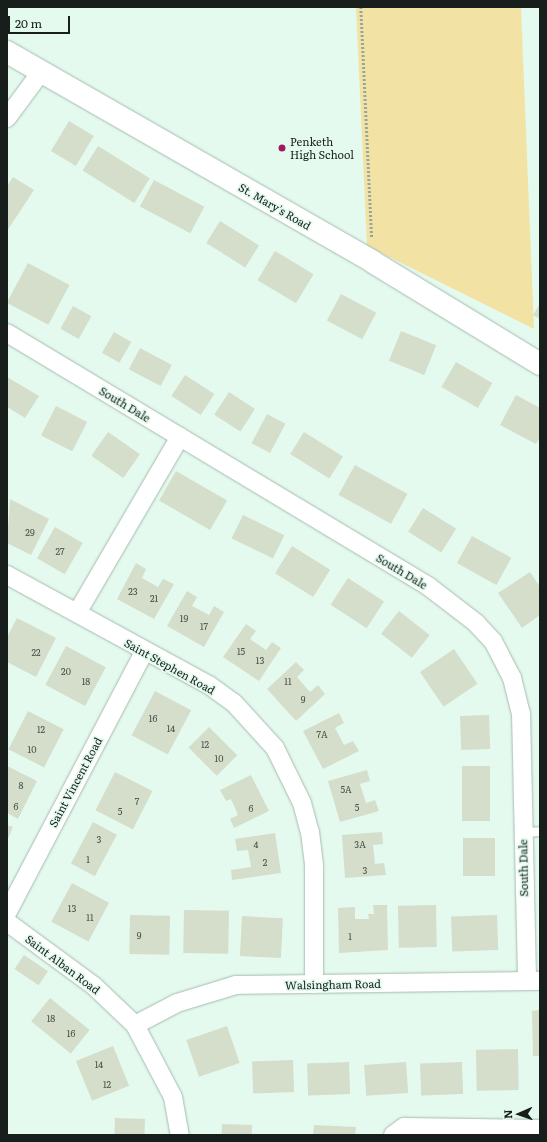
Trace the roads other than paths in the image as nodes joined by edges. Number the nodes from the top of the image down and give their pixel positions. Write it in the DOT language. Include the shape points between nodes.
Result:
graph roads {
  1 [pos="7,52"];
  2 [pos="41,72"];
  3 [pos="7,118"];
  4 [pos="7,333"];
  5 [pos="540,364"];
  6 [pos="180,437"];
  7 [pos="7,575"];
  8 [pos="77,613"];
  9 [pos="144,652"];
  10 [pos="531,832"];
  11 [pos="7,913"];
  12 [pos="7,922"];
  13 [pos="533,981"];
  14 [pos="314,984"];
  15 [pos="135,1025"];
  16 [pos="540,1129"];
  17 [pos="180,1135"];
  18 [pos="393,1135"];
  1 -- 2 [label="street, St. Mary's Road"];
  2 -- 3 [label="street"];
  2 -- 5 [label="street, St. Mary's Road" via="373,262"];
  4 -- 6 [label="street, South Dale"];
  6 -- 8 [label="street"];
  6 -- 10 [label="street, South Dale" via="428,586 476,623 493,641 518,696"];
  7 -- 8 [label="street, Saint Stephen Road"];
  8 -- 9 [label="street, Saint Stephen Road"];
  9 -- 11 [label="street, Saint Vincent Road"];
  9 -- 14 [label="street, Saint Stephen Road" via="209,685 234,703 257,725 289,772 310,832 314,866"];
  10 -- 13 [label="street, South Dale"];
  12 -- 15 [label="street, Saint Alban Road" via="94,986"];
  13 -- 14 [label="street, Walsingham Road"];
  14 -- 15 [label="street, Walsingham Road" via="236,985 177,1003"];
  15 -- 17 [label="street, Saint Alban Road" via="173,1097"];
  16 -- 18 [label="street" via="404,1127"];
}
